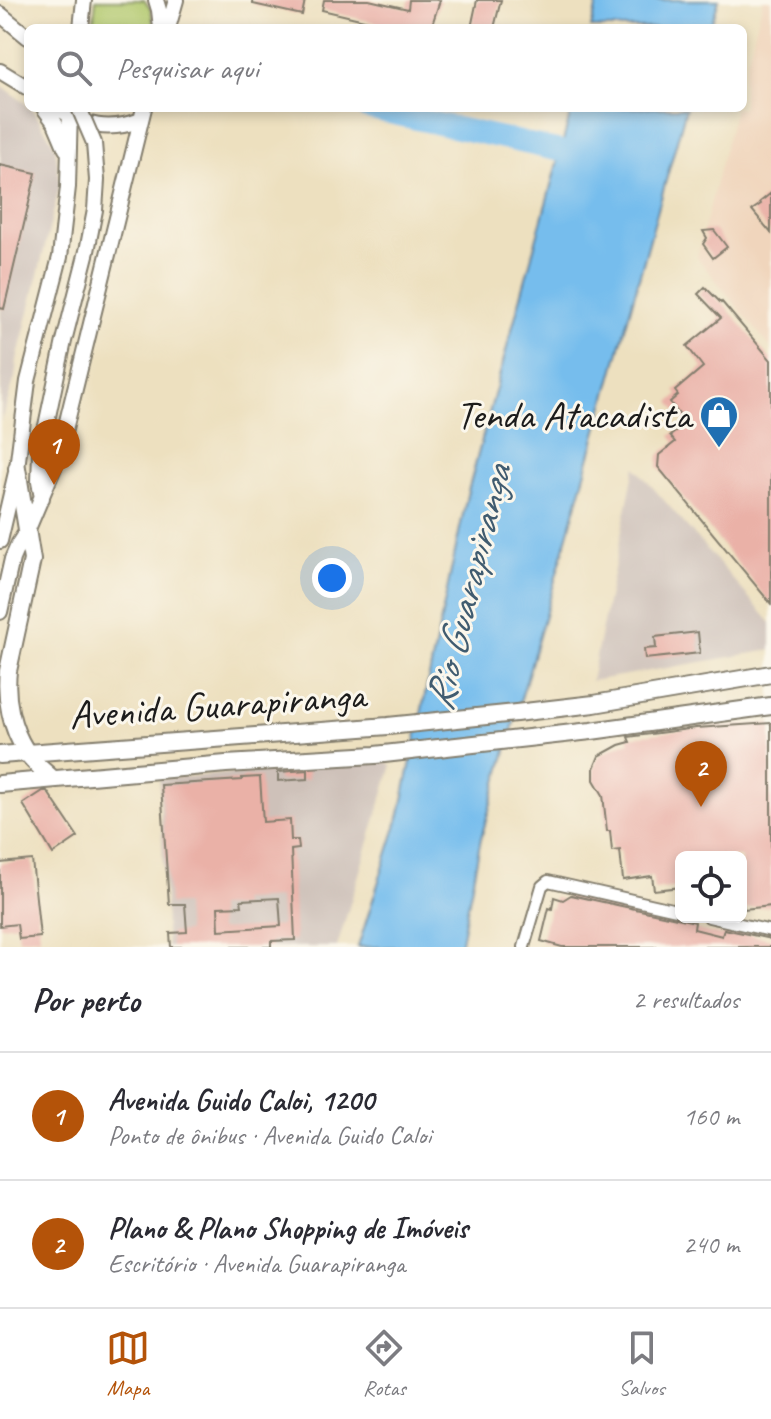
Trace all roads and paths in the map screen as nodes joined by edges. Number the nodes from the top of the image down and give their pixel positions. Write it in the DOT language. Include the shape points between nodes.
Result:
graph roads {
  1 [pos="84,0"];
  2 [pos="156,0"];
  3 [pos="176,0"];
  4 [pos="0,14"];
  5 [pos="81,24"];
  6 [pos="161,24"];
  7 [pos="169,24"];
  8 [pos="24,34"];
  9 [pos="0,71"];
  10 [pos="24,86"];
  11 [pos="47,112"];
  12 [pos="69,112"];
  13 [pos="71,112"];
  14 [pos="73,112"];
  15 [pos="142,114"];
  16 [pos="68,153"];
  17 [pos="17,468"];
  18 [pos="42,498"];
  19 [pos="28,529"];
  20 [pos="0,541"];
  21 [pos="0,612"];
  22 [pos="771,674"];
  23 [pos="771,706"];
  24 [pos="1,751"];
  25 [pos="27,753"];
  26 [pos="53,779"];
  27 [pos="0,784"];
  28 [pos="675,910"];
  29 [pos="736,923"];
  30 [pos="771,931"];
  31 [pos="525,947"];
  1 -- 5 [label="main road"];
  2 -- 6 [label="main road"];
  3 -- 7 [label="main road"];
  4 -- 8 [label="main road"];
  9 -- 10 [label="main road"];
  11 -- 16 [label="main road"];
  12 -- 16 [label="main road"];
  13 -- 18 [label="main road, bridge" via="94,143 95,210 40,454"];
  14 -- 15 [label="main road" via="115,128"];
  15 -- 18 [label="main road" via="58,458"];
  16 -- 17 [label="main road" via="60,257 28,381"];
  17 -- 19 [label="main road"];
  17 -- 20 [label="main road"];
  18 -- 19 [label="main road"];
  19 -- 21 [label="main road" via="12,559"];
  19 -- 25 [label="main road" via="32,560 6,686"];
  22 -- 25 [label="main road, Avenida Guarapiranga" via="594,704 388,726"];
  23 -- 26 [label="main road, Avenida Guarapiranga" via="375,755"];
  24 -- 25 [label="main road, Avenida Guarapiranga"];
  25 -- 26 [label="main road"];
  26 -- 27 [label="main road, Avenida Guarapiranga"];
  28 -- 31 [label="street" via="548,881 542,886"];
  29 -- 30 [label="street"];
}
